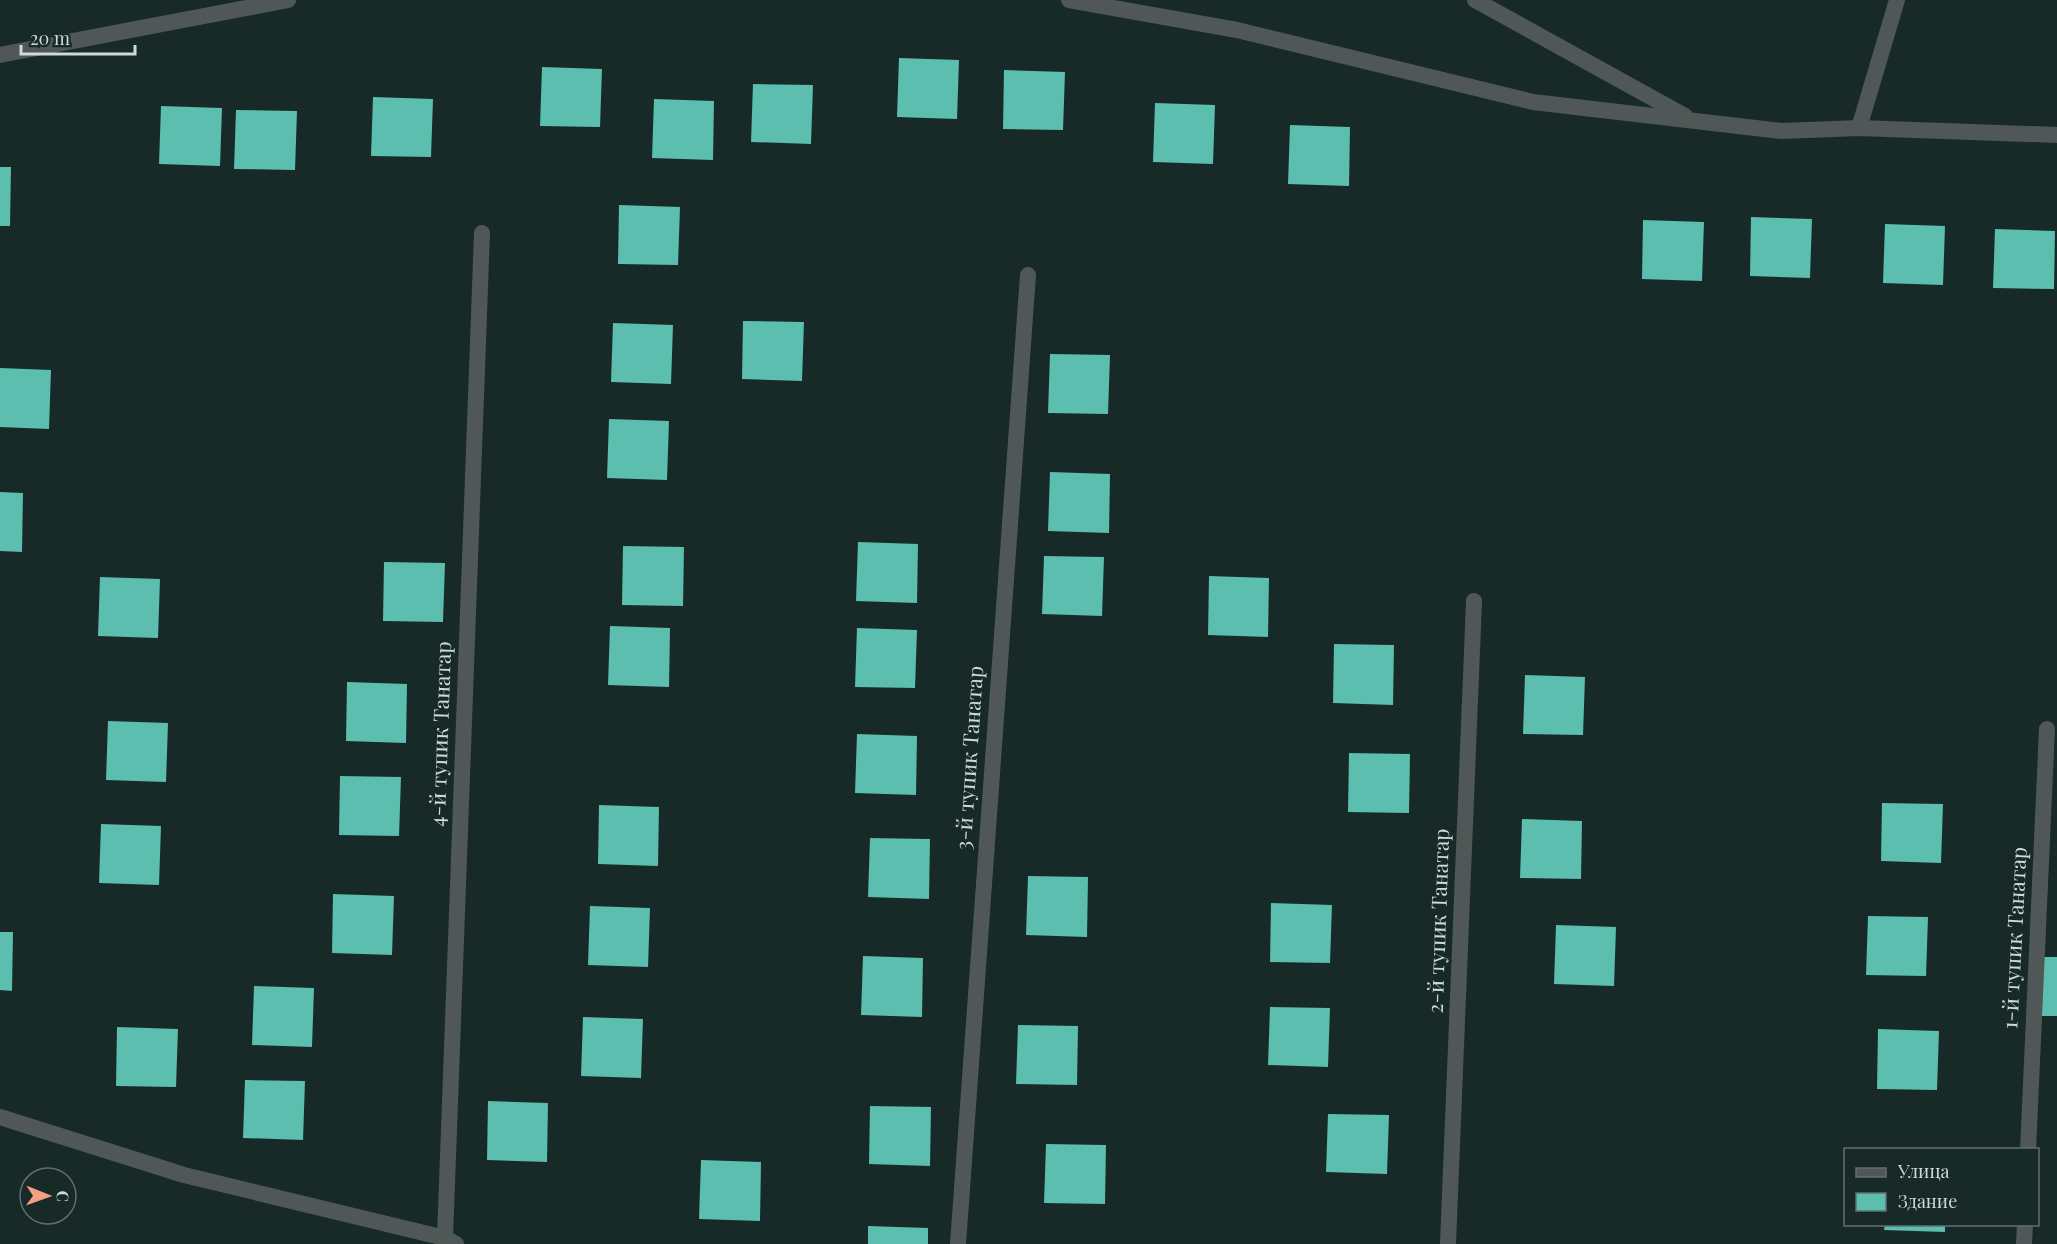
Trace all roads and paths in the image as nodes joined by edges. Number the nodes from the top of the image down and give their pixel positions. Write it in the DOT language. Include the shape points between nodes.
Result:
graph roads {
  1 [pos="288,0"];
  2 [pos="1069,0"];
  3 [pos="1475,0"];
  4 [pos="1897,0"];
  5 [pos="0,55"];
  6 [pos="1693,121"];
  7 [pos="1859,128"];
  8 [pos="2057,135"];
  9 [pos="482,233"];
  10 [pos="1028,275"];
  11 [pos="1474,601"];
  12 [pos="2047,729"];
  13 [pos="0,1117"];
  14 [pos="2028,1148"];
  15 [pos="2025,1226"];
  16 [pos="450,1241"];
  17 [pos="958,1244"];
  18 [pos="1448,1244"];
  19 [pos="2024,1244"];
  1 -- 5 [label="street"];
  2 -- 6 [label="street" via="1237,30 1533,102"];
  3 -- 6 [label="street"];
  4 -- 7 [label="street"];
  6 -- 7 [label="street" via="1781,131"];
  7 -- 8 [label="street"];
  9 -- 16 [label="street, 4-й тупик Танатар"];
  10 -- 17 [label="street, 3-й тупик Танатар"];
  11 -- 18 [label="street, 2-й тупик Танатар"];
  12 -- 14 [label="street, 1-й тупик Танатар"];
  13 -- 16 [label="street" via="184,1175"];
  15 -- 19 [label="street"];
}
